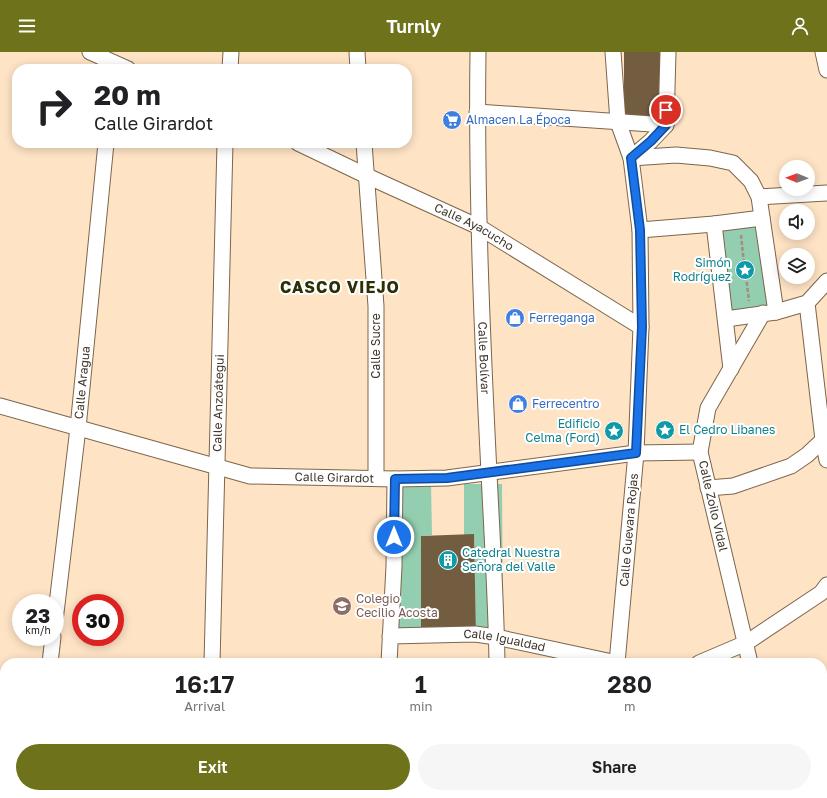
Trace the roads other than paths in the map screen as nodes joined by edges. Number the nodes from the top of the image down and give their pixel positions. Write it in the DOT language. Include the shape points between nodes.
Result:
graph roads {
  1 [pos="90,52"];
  2 [pos="231,52"];
  3 [pos="357,52"];
  4 [pos="478,52"];
  5 [pos="613,52"];
  6 [pos="668,52"];
  7 [pos="824,52"];
  8 [pos="114,61"];
  9 [pos="230,64"];
  10 [pos="358,64"];
  11 [pos="827,70"];
  12 [pos="477,112"];
  13 [pos="618,122"];
  14 [pos="666,125"];
  15 [pos="106,148"];
  16 [pos="225,148"];
  17 [pos="308,148"];
  18 [pos="364,148"];
  19 [pos="631,158"];
  20 [pos="367,176"];
  21 [pos="827,193"];
  22 [pos="759,197"];
  23 [pos="762,218"];
  24 [pos="714,224"];
  25 [pos="479,227"];
  26 [pos="640,230"];
  27 [pos="827,281"];
  28 [pos="807,303"];
  29 [pos="763,313"];
  30 [pos="726,319"];
  31 [pos="642,327"];
  32 [pos="732,369"];
  33 [pos="0,406"];
  34 [pos="78,428"];
  35 [pos="825,439"];
  36 [pos="700,452"];
  37 [pos="636,453"];
  38 [pos="827,460"];
  39 [pos="216,466"];
  40 [pos="489,472"];
  41 [pos="376,478"];
  42 [pos="395,479"];
  43 [pos="708,488"];
  44 [pos="827,585"];
  45 [pos="58,594"];
  46 [pos="390,636"];
  47 [pos="496,637"];
  48 [pos="746,643"];
  49 [pos="52,646"];
  50 [pos="51,658"];
  51 [pos="212,658"];
  52 [pos="389,658"];
  53 [pos="497,658"];
  54 [pos="594,658"];
  55 [pos="617,658"];
  56 [pos="711,658"];
  57 [pos="749,658"];
  1 -- 8 [label="street"];
  2 -- 9 [label="street"];
  3 -- 10 [label="street"];
  4 -- 12 [label="street, Calle Bolívar"];
  5 -- 13 [label="street, Calle Guevara Rojas"];
  6 -- 14 [label="street"];
  7 -- 11 [label="street"];
  12 -- 13 [label="street"];
  12 -- 25 [label="street, Calle Bolívar"];
  13 -- 14 [label="street"];
  13 -- 19 [label="street, Calle Guevara Rojas"];
  14 -- 19 [label="street"];
  15 -- 34 [label="street, Calle Aragua"];
  16 -- 39 [label="street, Calle Anzoátegui"];
  17 -- 20 [label="street, Calle Ayacucho"];
  18 -- 20 [label="street, Calle Sucre"];
  19 -- 22 [label="street" via="676,155 733,163 751,181"];
  19 -- 26 [label="street, Calle Guevara Rojas"];
  20 -- 25 [label="street, Calle Ayacucho"];
  20 -- 41 [label="street, Calle Sucre" via="376,306"];
  21 -- 22 [label="street"];
  22 -- 23 [label="street"];
  23 -- 24 [label="street"];
  23 -- 29 [label="street"];
  24 -- 26 [label="street"];
  24 -- 30 [label="street"];
  25 -- 31 [label="street, Calle Ayacucho"];
  25 -- 40 [label="street, Calle Bolívar"];
  26 -- 31 [label="street, Calle Guevara Rojas"];
  27 -- 28 [label="street"];
  28 -- 29 [label="street"];
  28 -- 35 [label="street"];
  29 -- 30 [label="street"];
  29 -- 32 [label="street, Calle Zoilo Vidal"];
  30 -- 32 [label="street"];
  31 -- 37 [label="street, Calle Guevara Rojas"];
  32 -- 36 [label="street, Calle Zoilo Vidal" via="708,408"];
  33 -- 34 [label="street, Calle Girardot"];
  34 -- 39 [label="street, Calle Girardot"];
  34 -- 45 [label="street, Calle Aragua"];
  35 -- 38 [label="street"];
  35 -- 43 [label="street" via="791,466 733,486"];
  36 -- 37 [label="street, Calle Girardot"];
  36 -- 43 [label="street, Calle Zoilo Vidal"];
  37 -- 40 [label="street, Calle Girardot"];
  37 -- 55 [label="street, Calle Guevara Rojas"];
  39 -- 41 [label="street, Calle Girardot" via="250,476"];
  39 -- 51 [label="street, Calle Anzoátegui"];
  40 -- 42 [label="street, Calle Girardot" via="447,478"];
  40 -- 47 [label="street, Calle Bolívar"];
  41 -- 42 [label="street, Calle Girardot"];
  42 -- 46 [label="street"];
  43 -- 48 [label="street, Calle Zoilo Vidal"];
  44 -- 48 [label="street" via="821,593"];
  46 -- 47 [label="street, Calle Igualdad" via="475,634"];
  46 -- 52 [label="street"];
  47 -- 53 [label="street, Calle Bolívar"];
  47 -- 54 [label="street, Calle Igualdad"];
  48 -- 56 [label="street"];
  48 -- 57 [label="street, Calle Zoilo Vidal"];
  49 -- 50 [label="street"];
}
